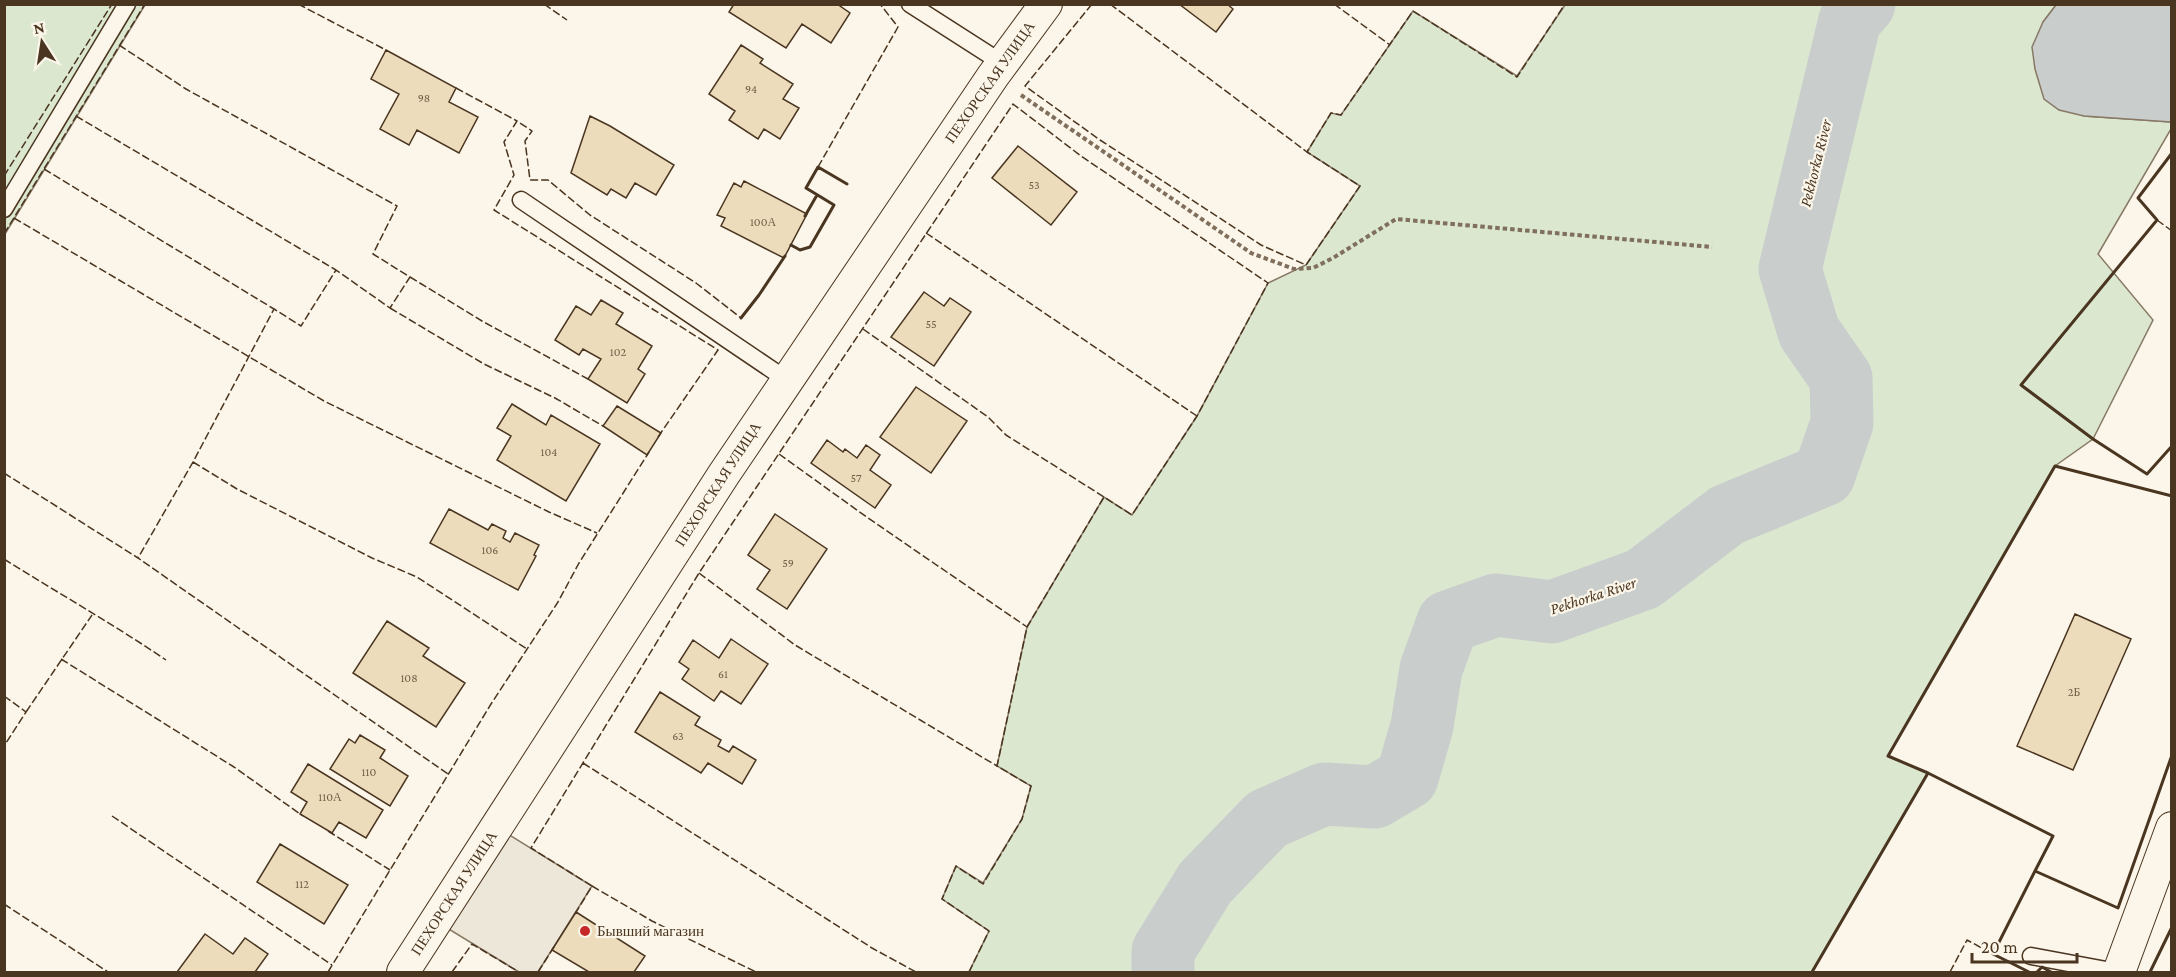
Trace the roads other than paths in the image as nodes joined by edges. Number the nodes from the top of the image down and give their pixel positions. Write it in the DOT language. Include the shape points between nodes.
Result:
graph roads {
  1 [pos="126,4"];
  2 [pos="910,4"];
  3 [pos="1046,4"];
  4 [pos="997,69"];
  5 [pos="521,200"];
  6 [pos="4,209"];
  7 [pos="787,380"];
  8 [pos="2172,828"];
  9 [pos="2031,956"];
  10 [pos="403,972"];
  11 [pos="2118,972"];
  1 -- 6 [label="lane"];
  2 -- 4 [label="lane"];
  3 -- 4 [label="street, ПЕХОРСКАЯ УЛИЦА"];
  4 -- 7 [label="street, ПЕХОРСКАЯ УЛИЦА"];
  5 -- 7 [label="lane"];
  7 -- 10 [label="street, ПЕХОРСКАЯ УЛИЦА"];
  8 -- 11 [label="street"];
  9 -- 11 [label="lane"];
}
